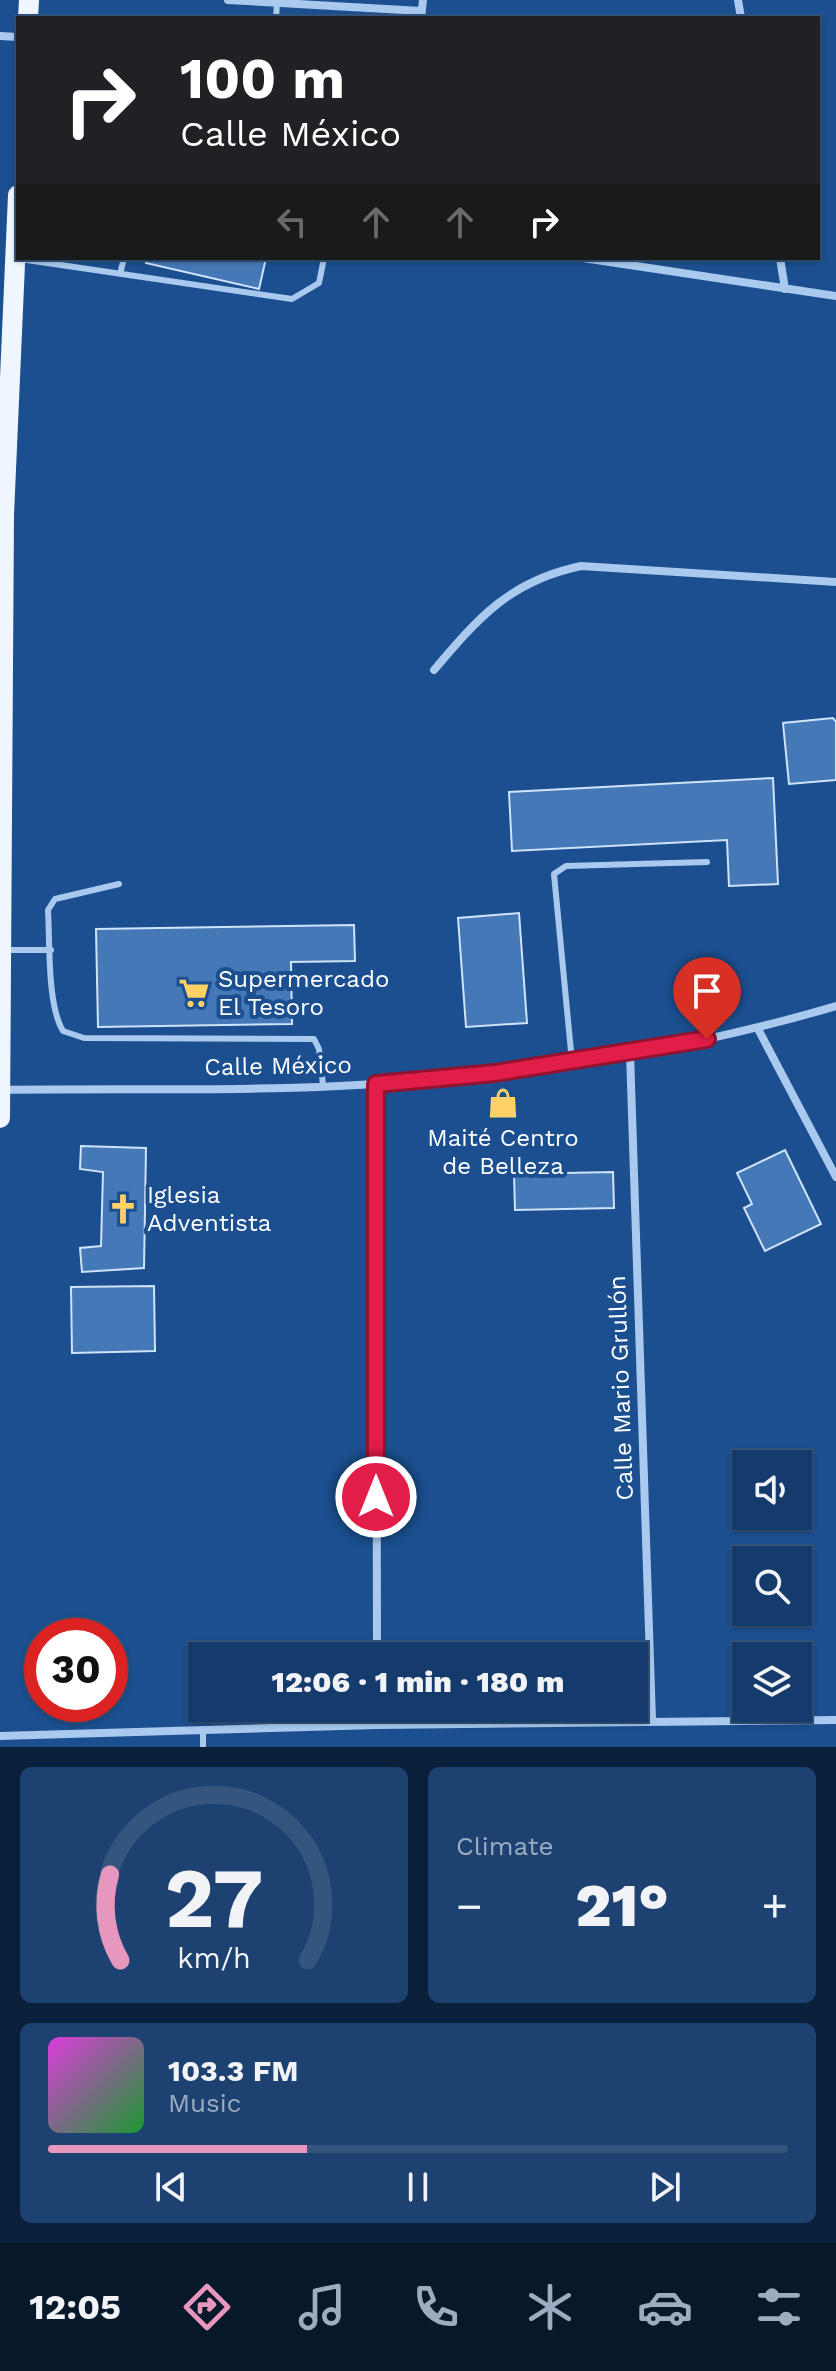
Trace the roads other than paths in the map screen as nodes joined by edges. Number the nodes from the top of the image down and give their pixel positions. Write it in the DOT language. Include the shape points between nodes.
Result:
graph roads {
  1 [pos="228,0"];
  2 [pos="423,0"];
  3 [pos="277,3"];
  4 [pos="421,15"];
  5 [pos="276,16"];
  6 [pos="16,238"];
  7 [pos="15,259"];
  8 [pos="22,260"];
  9 [pos="124,260"];
  10 [pos="324,260"];
  11 [pos="596,260"];
  12 [pos="780,260"];
  13 [pos="120,274"];
  14 [pos="785,289"];
  15 [pos="836,296"];
  16 [pos="836,582"];
  17 [pos="434,670"];
  18 [pos="707,862"];
  19 [pos="119,884"];
  20 [pos="1,950"];
  21 [pos="51,950"];
  22 [pos="836,1006"];
  23 [pos="758,1029"];
  24 [pos="630,1053"];
  25 [pos="572,1062"];
  26 [pos="376,1084"];
  27 [pos="323,1085"];
  28 [pos="0,1090"];
  29 [pos="0,1118"];
  30 [pos="836,1177"];
  31 [pos="377,1642"];
  32 [pos="836,1720"];
  33 [pos="652,1721"];
  34 [pos="377,1725"];
  35 [pos="203,1730"];
  36 [pos="0,1736"];
  37 [pos="203,1747"];
  1 -- 3 [label="street"];
  2 -- 4 [label="street"];
  3 -- 4 [label="street"];
  3 -- 5 [label="lane"];
  6 -- 7 [label="main road"];
  7 -- 20 [label="main road" via="4,515"];
  8 -- 13 [label="lane"];
  9 -- 13 [label="lane"];
  10 -- 13 [label="lane" via="319,283 292,299"];
  11 -- 14 [label="street"];
  12 -- 14 [label="street"];
  14 -- 15 [label="street"];
  16 -- 17 [label="street" via="581,566 524,584 482,615"];
  18 -- 25 [label="lane" via="566,866 554,874"];
  19 -- 21 [label="lane" via="55,899 48,910"];
  20 -- 21 [label="lane"];
  20 -- 28 [label="main road"];
  21 -- 27 [label="lane" via="63,1031 84,1038 314,1039"];
  22 -- 23 [label="street, Calle México"];
  23 -- 24 [label="street, Calle México"];
  23 -- 30 [label="street"];
  24 -- 25 [label="street, Calle México"];
  24 -- 33 [label="street, Calle Mario Grullón"];
  25 -- 26 [label="street, Calle México"];
  26 -- 27 [label="street, Calle México"];
  26 -- 31 [label="street"];
  27 -- 28 [label="street, Calle México"];
  28 -- 29 [label="main road"];
  32 -- 33 [label="street"];
  33 -- 34 [label="street"];
  34 -- 35 [label="street"];
  35 -- 36 [label="street"];
  35 -- 37 [label="lane"];
}
